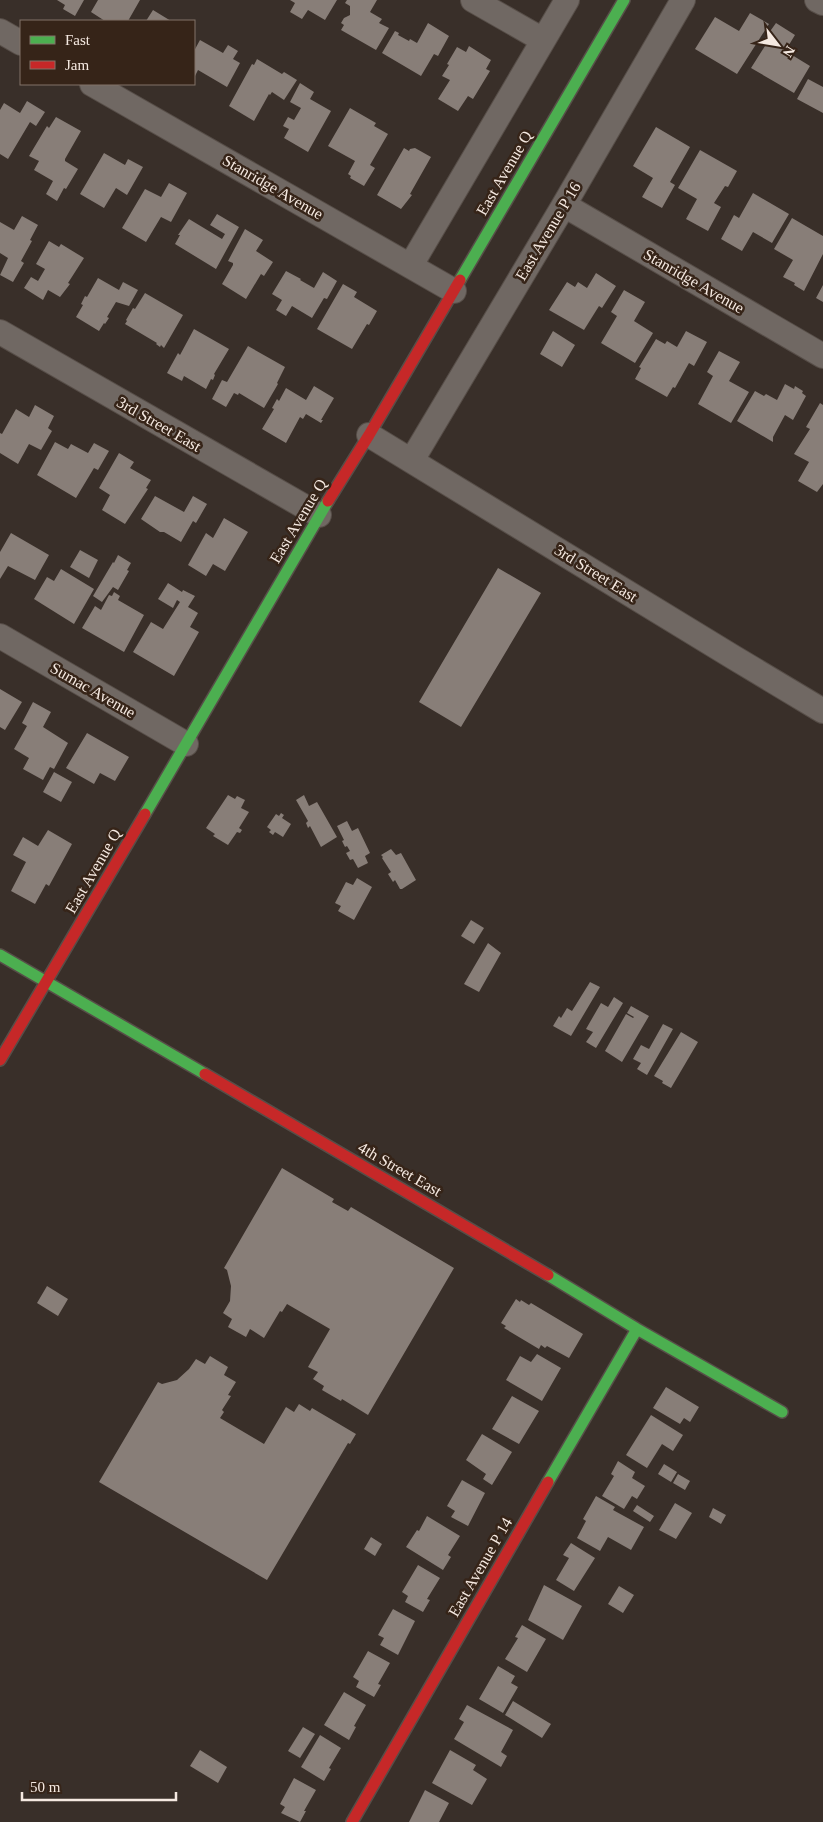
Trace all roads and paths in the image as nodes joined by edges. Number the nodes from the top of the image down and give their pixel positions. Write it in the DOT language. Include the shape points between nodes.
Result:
graph roads {
  1 [pos="473,0"];
  2 [pos="567,0"];
  3 [pos="624,0"];
  4 [pos="684,0"];
  5 [pos="817,0"];
  6 [pos="823,3"];
  7 [pos="0,31"];
  8 [pos="543,40"];
  9 [pos="20,42"];
  10 [pos="94,85"];
  11 [pos="564,205"];
  12 [pos="412,266"];
  13 [pos="454,290"];
  14 [pos="0,332"];
  15 [pos="823,356"];
  16 [pos="369,435"];
  17 [pos="412,460"];
  18 [pos="319,515"];
  19 [pos="0,636"];
  20 [pos="823,711"];
  21 [pos="186,744"];
  22 [pos="0,955"];
  23 [pos="47,981"];
  24 [pos="0,1060"];
  25 [pos="637,1329"];
  26 [pos="782,1412"];
  27 [pos="352,1822"];
  1 -- 8 [label="street"];
  2 -- 8 [label="street"];
  3 -- 13 [label="street, East Avenue Q"];
  4 -- 11 [label="street, East Avenue P 16"];
  5 -- 6 [label="street"];
  7 -- 9 [label="street"];
  8 -- 12 [label="street"];
  10 -- 12 [label="street, Stanridge Avenue"];
  11 -- 15 [label="street, Stanridge Avenue"];
  11 -- 17 [label="street, East Avenue P 16"];
  12 -- 13 [label="street, Stanridge Avenue"];
  13 -- 16 [label="street, East Avenue Q"];
  14 -- 18 [label="street, 3rd Street East"];
  16 -- 17 [label="street, 3rd Street East"];
  16 -- 18 [label="street, East Avenue Q"];
  17 -- 20 [label="street, 3rd Street East"];
  18 -- 21 [label="street, East Avenue Q"];
  19 -- 21 [label="street, Sumac Avenue"];
  21 -- 23 [label="street, East Avenue Q"];
  22 -- 23 [label="street, 4th Street East"];
  23 -- 24 [label="street, East Avenue Q"];
  23 -- 25 [label="street, 4th Street East"];
  25 -- 26 [label="street, 4th Street East"];
  25 -- 27 [label="street, East Avenue P 14"];
}
